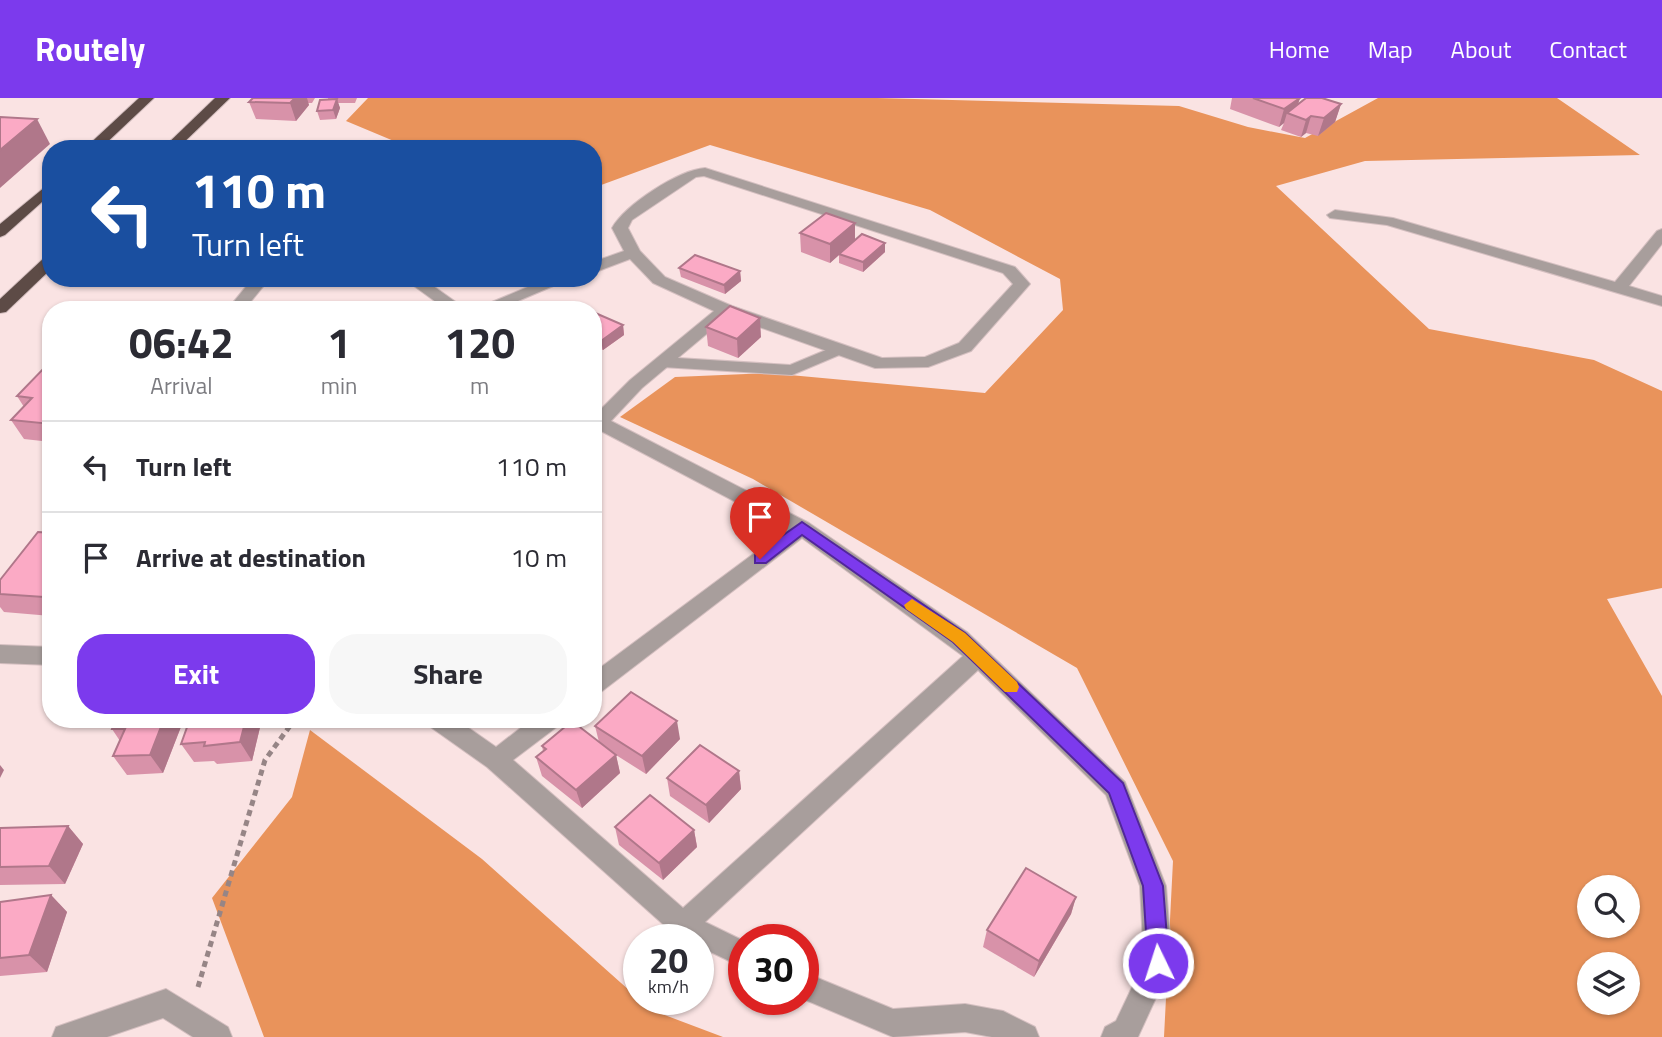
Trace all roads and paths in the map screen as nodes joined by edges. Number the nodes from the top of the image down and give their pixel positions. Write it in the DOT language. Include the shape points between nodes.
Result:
graph roads {
  1 [pos="146,98"];
  2 [pos="223,98"];
  3 [pos="101,140"];
  4 [pos="179,140"];
  5 [pos="42,194"];
  6 [pos="1335,215"];
  7 [pos="0,232"];
  8 [pos="1662,234"];
  9 [pos="633,253"];
  10 [pos="602,265"];
  11 [pos="42,268"];
  12 [pos="254,287"];
  13 [pos="424,287"];
  14 [pos="541,287"];
  15 [pos="1619,288"];
  16 [pos="243,301"];
  17 [pos="446,301"];
  18 [pos="504,301"];
  19 [pos="1662,301"];
  20 [pos="0,308"];
  21 [pos="726,310"];
  22 [pos="838,350"];
  23 [pos="662,362"];
  24 [pos="602,419"];
  25 [pos="602,428"];
  26 [pos="802,527"];
  27 [pos="0,654"];
  28 [pos="42,656"];
  29 [pos="978,656"];
  30 [pos="602,679"];
  31 [pos="288,728"];
  32 [pos="450,728"];
  33 [pos="538,728"];
  34 [pos="496,760"];
  35 [pos="682,924"];
  36 [pos="684,924"];
  37 [pos="819,993"];
  38 [pos="189,1018"];
  39 [pos="66,1037"];
  40 [pos="218,1037"];
  41 [pos="1026,1037"];
  42 [pos="1115,1037"];
  1 -- 3 [label="highway"];
  2 -- 4 [label="highway"];
  5 -- 7 [label="highway"];
  6 -- 15 [label="street" via="1388,220"];
  8 -- 15 [label="street"];
  9 -- 10 [label="street"];
  9 -- 21 [label="street" via="659,280"];
  9 -- 22 [label="street" via="620,228 626,217 692,173 705,172 1009,270 1022,284 965,347 928,362 881,364"];
  11 -- 20 [label="highway"];
  12 -- 16 [label="street"];
  13 -- 17 [label="street"];
  14 -- 18 [label="street"];
  15 -- 19 [label="street"];
  21 -- 22 [label="street"];
  21 -- 23 [label="street"];
  22 -- 23 [label="lane" via="792,370"];
  23 -- 24 [label="street"];
  25 -- 26 [label="street"];
  26 -- 29 [label="street"];
  26 -- 30 [label="street"];
  27 -- 28 [label="street"];
  29 -- 36 [label="street"];
  29 -- 42 [label="street" via="1116,789 1153,886 1158,963 1126,1031"];
  31 -- 38 [label="path" via="265,760"];
  32 -- 34 [label="street"];
  33 -- 34 [label="street"];
  34 -- 35 [label="street"];
  37 -- 41 [label="street" via="893,1023 965,1018 1003,1025"];
  38 -- 39 [label="street" via="166,1003"];
  38 -- 40 [label="street"];
}
